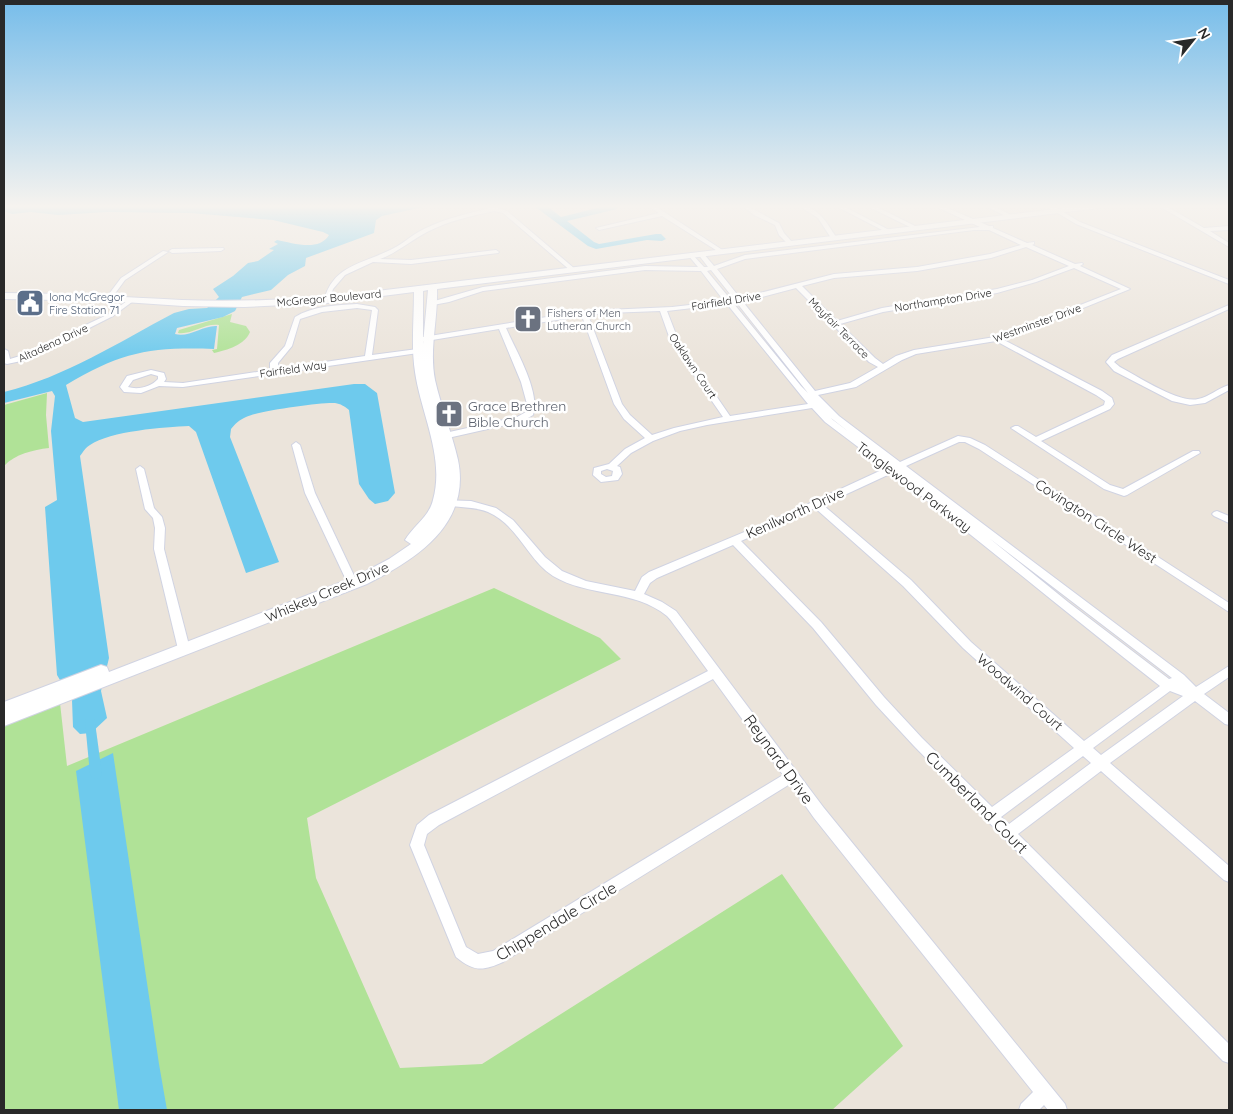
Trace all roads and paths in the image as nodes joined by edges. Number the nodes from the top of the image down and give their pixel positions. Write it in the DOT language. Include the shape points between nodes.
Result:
graph roads {
  1 [pos="155,258"];
  2 [pos="377,258"];
  3 [pos="389,258"];
  4 [pos="445,258"];
  5 [pos="559,258"];
  6 [pos="665,258"];
  7 [pos="699,258"];
  8 [pos="739,258"];
  9 [pos="979,258"];
  10 [pos="1061,258"];
  11 [pos="1168,258"];
  12 [pos="367,262"];
  13 [pos="391,262"];
  14 [pos="1077,265"];
  15 [pos="708,269"];
  16 [pos="573,270"];
  17 [pos="1229,282"];
  18 [pos="798,286"];
  19 [pos="433,287"];
  20 [pos="419,288"];
  21 [pos="4,296"];
  22 [pos="36,297"];
  23 [pos="109,298"];
  24 [pos="133,299"];
  25 [pos="327,300"];
  26 [pos="734,301"];
  27 [pos="433,303"];
  28 [pos="4,306"];
  29 [pos="1229,307"];
  30 [pos="663,309"];
  31 [pos="584,313"];
  32 [pos="834,324"];
  33 [pos="502,327"];
  34 [pos="997,339"];
  35 [pos="423,345"];
  36 [pos="4,351"];
  37 [pos="369,358"];
  38 [pos="883,367"];
  39 [pos="274,372"];
  40 [pos="158,384"];
  41 [pos="1229,387"];
  42 [pos="809,394"];
  43 [pos="817,404"];
  44 [pos="729,420"];
  45 [pos="1015,428"];
  46 [pos="440,437"];
  47 [pos="650,438"];
  48 [pos="960,439"];
  49 [pos="1035,441"];
  50 [pos="296,445"];
  51 [pos="1196,453"];
  52 [pos="612,466"];
  53 [pos="895,467"];
  54 [pos="140,469"];
  55 [pos="445,502"];
  56 [pos="816,504"];
  57 [pos="1217,514"];
  58 [pos="1229,520"];
  59 [pos="974,526"];
  60 [pos="734,540"];
  61 [pos="351,580"];
  62 [pos="638,595"];
  63 [pos="1069,595"];
  64 [pos="1059,601"];
  65 [pos="1229,608"];
  66 [pos="183,645"];
  67 [pos="1229,671"];
  68 [pos="716,672"];
  69 [pos="1175,682"];
  70 [pos="59,693"];
  71 [pos="1195,694"];
  72 [pos="4,709"];
  73 [pos="4,720"];
  74 [pos="1229,720"];
  75 [pos="1084,748"];
  76 [pos="1101,764"];
  77 [pos="791,777"];
  78 [pos="991,816"];
  79 [pos="1008,833"];
  80 [pos="1229,874"];
  81 [pos="1229,1055"];
  82 [pos="1044,1093"];
  83 [pos="1027,1110"];
  84 [pos="1059,1110"];
  1 -- 23 [label="street" via="123,279"];
  2 -- 12 [label="street"];
  3 -- 13 [label="street"];
  4 -- 13 [label="street"];
  5 -- 16 [label="street"];
  6 -- 16 [label="main road, McGregor Boulevard"];
  7 -- 15 [label="street, Tanglewood Parkway"];
  8 -- 15 [label="street" via="724,266"];
  9 -- 18 [label="street, Fairfield Drive" via="908,270 834,276"];
  10 -- 14 [label="street"];
  11 -- 17 [label="street"];
  12 -- 13 [label="street"];
  12 -- 25 [label="street" via="338,278 330,288"];
  14 -- 32 [label="street, Northampton Drive" via="997,291 882,310"];
  14 -- 34 [label="street, Westminster Drive" via="1127,289"];
  15 -- 26 [label="street, Tanglewood Parkway"];
  15 -- 27 [label="street" via="663,267 621,271 477,290 453,300"];
  16 -- 19 [label="main road, McGregor Boulevard"];
  18 -- 26 [label="street, Fairfield Drive"];
  18 -- 32 [label="street, Mayfair Terrace"];
  19 -- 20 [label="main road, McGregor Boulevard"];
  19 -- 27 [label="main road, Whiskey Creek Drive"];
  20 -- 25 [label="main road, McGregor Boulevard"];
  20 -- 35 [label="main road, Whiskey Creek Drive"];
  21 -- 22 [label="main road, McGregor Boulevard"];
  22 -- 23 [label="main road, McGregor Boulevard"];
  22 -- 28 [label="main road"];
  23 -- 24 [label="main road, McGregor Boulevard"];
  24 -- 25 [label="main road, McGregor Boulevard" via="205,304"];
  24 -- 36 [label="street, Altadena Drive" via="111,315 23,358 6,362"];
  26 -- 30 [label="street, Fairfield Drive"];
  26 -- 42 [label="street, Tanglewood Parkway"];
  27 -- 35 [label="main road, Whiskey Creek Drive"];
  29 -- 41 [label="street" via="1110,362 1117,369 1187,403 1197,403"];
  30 -- 31 [label="street, Fairfield Drive"];
  30 -- 44 [label="street, Oaklawn Court" via="675,342"];
  31 -- 33 [label="street, Fairfield Drive"];
  31 -- 47 [label="street" via="618,404"];
  32 -- 38 [label="street, Mayfair Terrace"];
  33 -- 35 [label="street, Fairfield Drive"];
  33 -- 46 [label="street" via="521,369 530,413 520,419"];
  34 -- 38 [label="street, Westminster Drive" via="925,349"];
  34 -- 49 [label="street" via="1109,400 1110,404 1103,409"];
  35 -- 37 [label="street, Fairfield Way"];
  35 -- 46 [label="main road, Whiskey Creek Drive"];
  37 -- 39 [label="street, Fairfield Way"];
  37 -- 39 [label="street" via="373,308 362,306 307,312 297,318 288,346 274,363"];
  38 -- 42 [label="street, Westminster Drive" via="853,385"];
  39 -- 40 [label="street, Fairfield Way" via="183,384"];
  42 -- 43 [label="street, Tanglewood Parkway"];
  43 -- 44 [label="street"];
  43 -- 53 [label="street, Tanglewood Parkway" via="828,420"];
  44 -- 47 [label="street"];
  45 -- 49 [label="street"];
  46 -- 55 [label="main road, Whiskey Creek Drive" via="455,476"];
  47 -- 52 [label="street" via="625,452"];
  48 -- 53 [label="street, Kenilworth Drive"];
  48 -- 65 [label="street, Covington Circle West" via="982,447"];
  49 -- 51 [label="street" via="1115,491 1124,493"];
  50 -- 61 [label="street" via="310,493"];
  53 -- 56 [label="street, Kenilworth Drive"];
  53 -- 59 [label="street, Tanglewood Parkway"];
  54 -- 66 [label="street" via="150,509 160,528 159,549"];
  55 -- 61 [label="main road, Whiskey Creek Drive" via="434,530 415,549 381,571"];
  55 -- 62 [label="street, Reynard Drive" via="481,506 504,516 540,559 557,573 579,582"];
  56 -- 60 [label="street, Kenilworth Drive"];
  56 -- 75 [label="street, Woodwind Court" via="907,583 1007,682"];
  57 -- 58 [label="street"];
  59 -- 63 [label="street, Tanglewood Parkway"];
  59 -- 64 [label="street, Tanglewood Parkway"];
  60 -- 62 [label="street, Kenilworth Drive" via="652,576"];
  60 -- 78 [label="street, Cumberland Court" via="790,596 886,708"];
  61 -- 66 [label="main road, Whiskey Creek Drive"];
  62 -- 68 [label="street, Reynard Drive" via="672,614"];
  63 -- 64 [label="street"];
  63 -- 69 [label="street, Tanglewood Parkway"];
  64 -- 69 [label="street, Tanglewood Parkway"];
  66 -- 70 [label="main road, Whiskey Creek Drive"];
  67 -- 71 [label="street"];
  68 -- 77 [label="street, Reynard Drive"];
  68 -- 77 [label="street, Chippendale Circle" via="434,820 422,830 417,844 461,952 471,960 484,962 498,957"];
  69 -- 71 [label="street, Tanglewood Parkway"];
  69 -- 75 [label="street"];
  70 -- 72 [label="main road, Whiskey Creek Drive"];
  70 -- 73 [label="main road, Whiskey Creek Drive"];
  71 -- 74 [label="street"];
  71 -- 76 [label="street"];
  75 -- 76 [label="street, Woodwind Court"];
  75 -- 78 [label="street"];
  76 -- 79 [label="street"];
  76 -- 80 [label="street, Woodwind Court"];
  77 -- 82 [label="street, Reynard Drive"];
  78 -- 79 [label="street, Cumberland Court"];
  79 -- 81 [label="street, Cumberland Court"];
  82 -- 83 [label="street"];
  82 -- 84 [label="street, Reynard Drive"];
}
